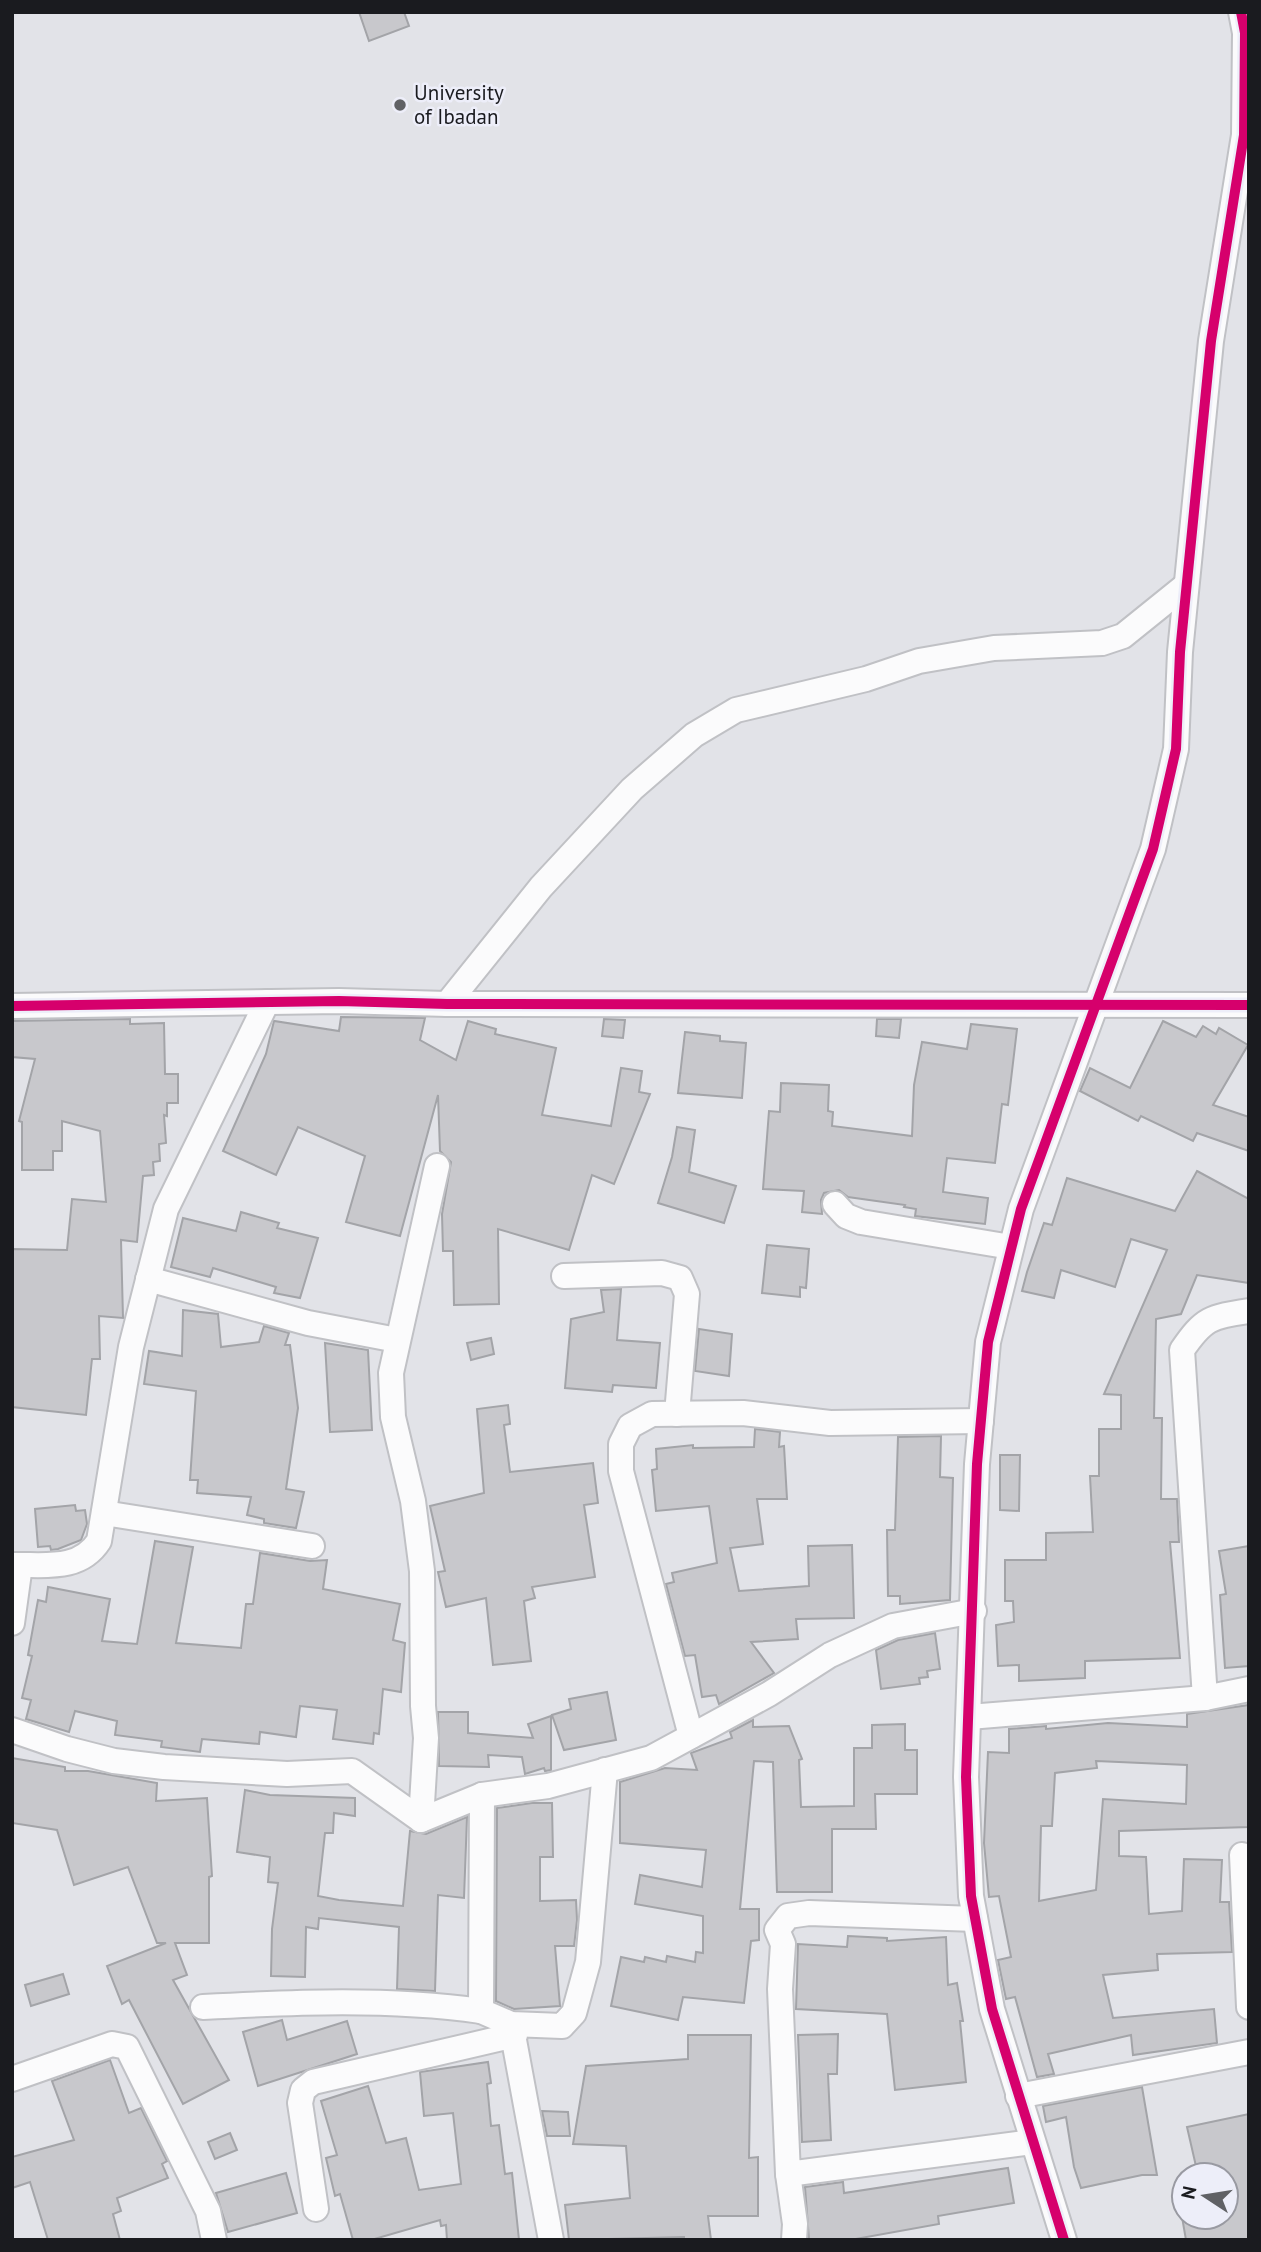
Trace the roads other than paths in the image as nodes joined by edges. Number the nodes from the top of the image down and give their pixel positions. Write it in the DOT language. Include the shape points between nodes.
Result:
graph roads {
  1 [pos="1241,12"];
  2 [pos="1185,586"];
  3 [pos="267,1002"];
  4 [pos="447,1004"];
  5 [pos="1249,1004"];
  6 [pos="12,1006"];
  7 [pos="1094,1007"];
  8 [pos="437,1166"];
  9 [pos="835,1204"];
  10 [pos="1011,1247"];
  11 [pos="564,1276"];
  12 [pos="148,1279"];
  13 [pos="1249,1311"];
  14 [pos="397,1340"];
  15 [pos="677,1414"];
  16 [pos="981,1421"];
  17 [pos="104,1513"];
  18 [pos="312,1546"];
  19 [pos="16,1565"];
  20 [pos="974,1611"];
  21 [pos="12,1623"];
  22 [pos="1249,1689"];
  23 [pos="1205,1698"];
  24 [pos="969,1717"];
  25 [pos="12,1730"];
  26 [pos="691,1736"];
  27 [pos="606,1770"];
  28 [pos="482,1795"];
  29 [pos="421,1820"];
  30 [pos="1242,1855"];
  31 [pos="975,1919"];
  32 [pos="203,2007"];
  33 [pos="1249,2007"];
  34 [pos="481,2011"];
  35 [pos="513,2029"];
  36 [pos="1249,2052"];
  37 [pos="12,2079"];
  38 [pos="1018,2096"];
  39 [pos="1032,2141"];
  40 [pos="788,2174"];
  41 [pos="316,2209"];
  42 [pos="214,2240"];
  43 [pos="551,2240"];
  44 [pos="794,2240"];
  45 [pos="1064,2240"];
  1 -- 2 [label="street" via="1244,135 1211,341"];
  2 -- 4 [label="street" via="1123,636 1102,643 994,649 919,661 866,679 736,710 694,735 632,789 541,887"];
  2 -- 7 [label="street" via="1176,749 1153,849"];
  3 -- 4 [label="street"];
  3 -- 6 [label="street"];
  3 -- 12 [label="street" via="166,1209"];
  4 -- 7 [label="street"];
  5 -- 7 [label="street"];
  7 -- 10 [label="street"];
  8 -- 14 [label="street"];
  9 -- 10 [label="street" via="846,1216 861,1222"];
  10 -- 16 [label="street" via="988,1342"];
  11 -- 15 [label="street" via="662,1273 680,1278 687,1294"];
  12 -- 14 [label="street" via="308,1323"];
  12 -- 17 [label="street" via="131,1348"];
  13 -- 23 [label="street" via="1210,1317 1182,1350"];
  14 -- 29 [label="street" via="391,1373 393,1417 413,1501 422,1571 426,1738"];
  15 -- 16 [label="street" via="743,1413 830,1423"];
  15 -- 26 [label="street" via="652,1414 631,1426 621,1444 621,1471"];
  16 -- 20 [label="street"];
  17 -- 18 [label="street"];
  17 -- 19 [label="street" via="99,1541 86,1555 45,1567"];
  19 -- 21 [label="street"];
  20 -- 24 [label="street"];
  20 -- 26 [label="street" via="893,1626 830,1655"];
  22 -- 23 [label="street"];
  23 -- 24 [label="street"];
  24 -- 31 [label="street" via="966,1777"];
  25 -- 29 [label="street" via="114,1761 164,1768 287,1774 352,1771"];
  26 -- 27 [label="street" via="651,1758"];
  27 -- 28 [label="street" via="548,1786"];
  27 -- 35 [label="street" via="588,1962 574,2013 562,2026"];
  28 -- 29 [label="street"];
  28 -- 34 [label="street"];
  30 -- 33 [label="street"];
  31 -- 38 [label="street" via="992,2009"];
  31 -- 40 [label="street" via="809,1913 788,1916 777,1930 783,1944 780,1989"];
  32 -- 34 [label="street" via="423,2003"];
  34 -- 35 [label="street"];
  35 -- 41 [label="street" via="313,2082 303,2090 300,2104"];
  35 -- 43 [label="street"];
  36 -- 38 [label="street"];
  37 -- 42 [label="street" via="112,2044 127,2047 208,2211"];
  38 -- 39 [label="street"];
  39 -- 40 [label="street"];
  39 -- 45 [label="street"];
  40 -- 44 [label="street"];
}
